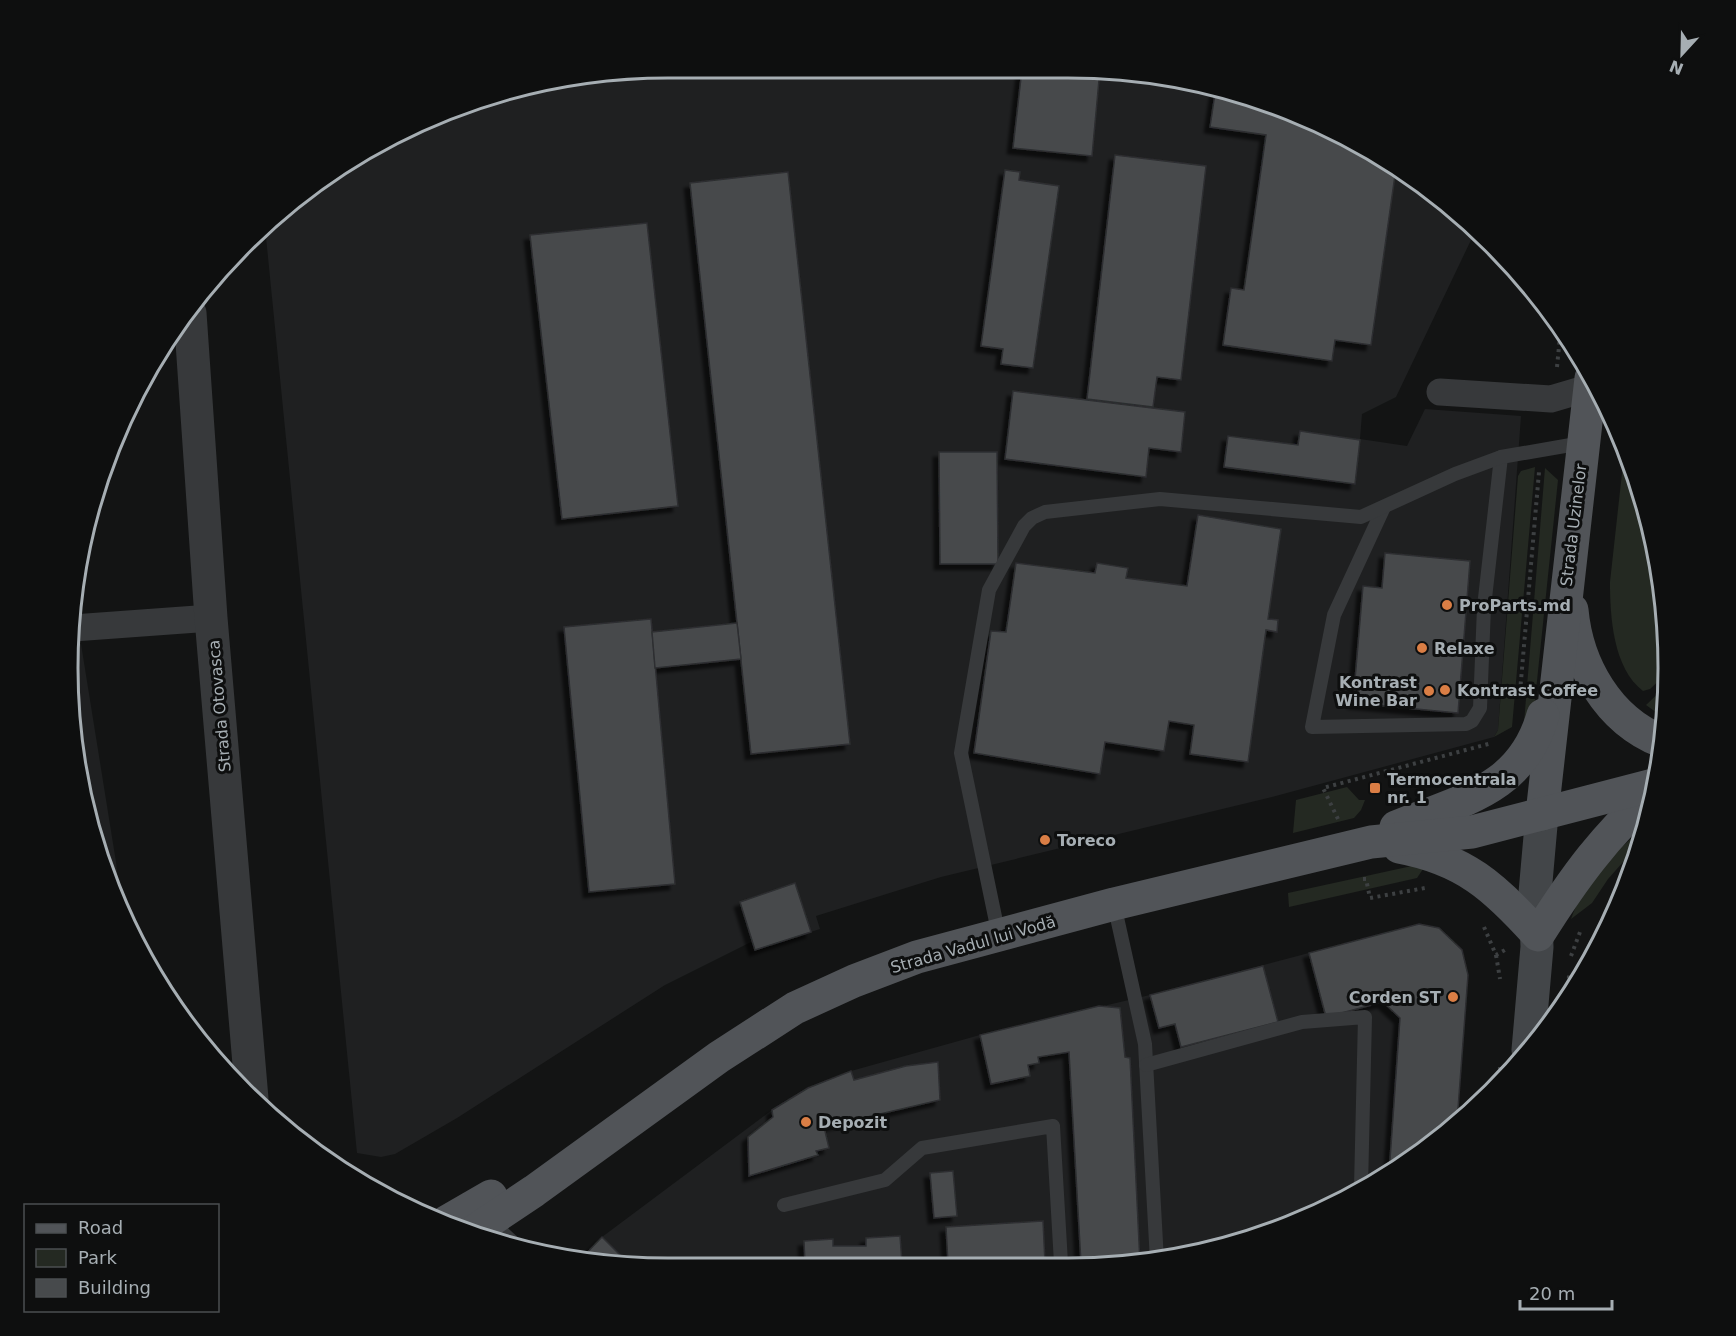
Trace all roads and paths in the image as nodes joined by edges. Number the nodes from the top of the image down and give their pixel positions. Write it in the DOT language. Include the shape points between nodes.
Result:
graph roads {
  1 [pos="191,322"];
  2 [pos="1559,341"];
  3 [pos="1556,370"];
  4 [pos="1588,391"];
  5 [pos="1440,392"];
  6 [pos="1596,404"];
  7 [pos="1582,443"];
  8 [pos="1501,457"];
  9 [pos="1384,507"];
  10 [pos="1568,566"];
  11 [pos="211,618"];
  12 [pos="79,628"];
  13 [pos="1558,664"];
  14 [pos="1654,737"];
  15 [pos="1646,787"];
  16 [pos="1642,803"];
  17 [pos="1542,814"];
  18 [pos="1360,845"];
  19 [pos="1356,880"];
  20 [pos="1433,887"];
  21 [pos="1114,904"];
  22 [pos="1483,924"];
  23 [pos="1583,926"];
  24 [pos="999,936"];
  25 [pos="1526,940"];
  26 [pos="1570,962"];
  27 [pos="1570,971"];
  28 [pos="1569,979"];
  29 [pos="1528,1037"];
  30 [pos="1146,1065"];
  31 [pos="251,1085"];
  32 [pos="654,1103"];
  33 [pos="1361,1180"];
  34 [pos="784,1204"];
  35 [pos="453,1217"];
  36 [pos="480,1227"];
  37 [pos="1156,1251"];
  38 [pos="1060,1258"];
  1 -- 11 [label="street, Strada Otovasca"];
  2 -- 3 [label="path"];
  4 -- 5 [label="street" via="1551,399"];
  6 -- 7 [label="main road, Strada Uzinelor" via="1596,414"];
  7 -- 8 [label="lane"];
  7 -- 10 [label="main road, Strada Uzinelor"];
  8 -- 9 [label="lane"];
  8 -- 9 [label="lane" via="1484,607 1480,708 1466,724 1312,727 1334,615"];
  9 -- 24 [label="lane" via="1361,517 1160,499 1045,512 1024,526 985,603 961,753"];
  10 -- 13 [label="main road, Strada Uzinelor"];
  10 -- 14 [label="main road" via="1573,620 1580,648 1598,688 1628,724"];
  11 -- 12 [label="street"];
  11 -- 31 [label="street, Strada Otovasca"];
  13 -- 17 [label="main road, Strada Uzinelor"];
  13 -- 18 [label="main road" via="1539,730 1521,761 1500,782 1481,794"];
  15 -- 17 [label="main road, Strada Vadul lui Vodă"];
  16 -- 25 [label="main road" via="1594,852"];
  17 -- 18 [label="main road, Strada Vadul lui Vodă" via="1472,832"];
  17 -- 25 [label="main road"];
  18 -- 21 [label="main road, Strada Vadul lui Vodă"];
  18 -- 25 [label="main road" via="1427,852 1464,867 1509,903"];
  19 -- 20 [label="path" via="1366,879 1370,898"];
  21 -- 24 [label="main road, Strada Vadul lui Vodă"];
  21 -- 30 [label="lane" via="1145,1044"];
  22 -- 25 [label="path" via="1496,955"];
  23 -- 26 [label="path"];
  24 -- 32 [label="main road, Strada Vadul lui Vodă" via="917,957 795,1008"];
  25 -- 29 [label="main road"];
  27 -- 28 [label="path"];
  30 -- 33 [label="lane" via="1302,1022 1365,1017"];
  30 -- 37 [label="lane"];
  32 -- 35 [label="main road" via="568,1148"];
  32 -- 36 [label="main road, Strada Vadul lui Vodă"];
  34 -- 38 [label="lane" via="885,1180 922,1148 1053,1126"];
}
